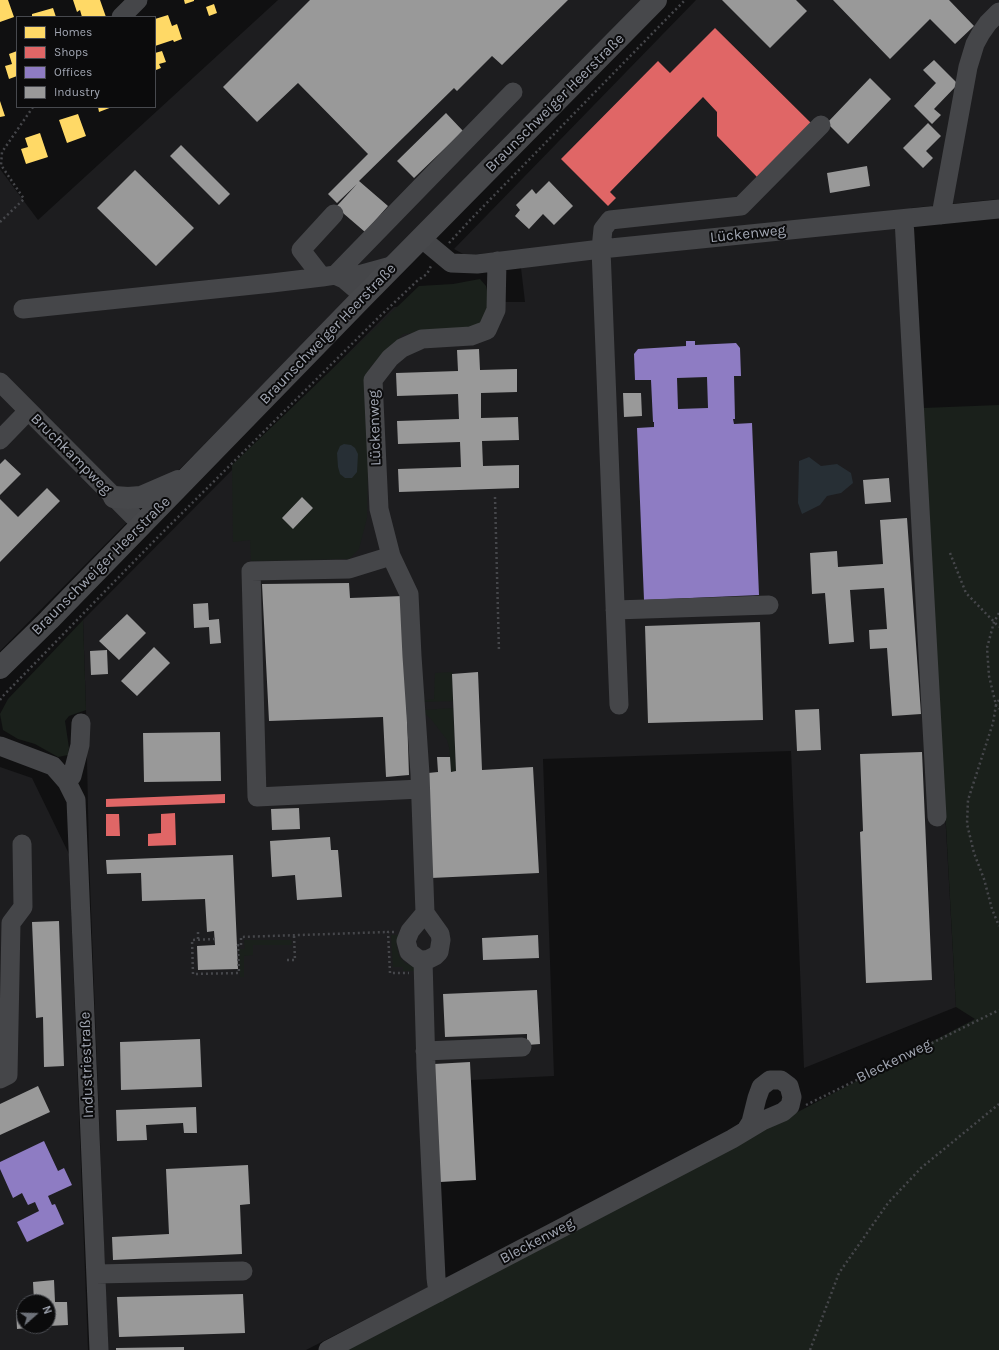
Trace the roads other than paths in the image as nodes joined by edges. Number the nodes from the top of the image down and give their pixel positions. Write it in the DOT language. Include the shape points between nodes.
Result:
graph roads {
  1 [pos="138,0"];
  2 [pos="656,0"];
  3 [pos="999,12"];
  4 [pos="122,16"];
  5 [pos="513,92"];
  6 [pos="820,125"];
  7 [pos="999,209"];
  8 [pos="334,214"];
  9 [pos="941,215"];
  10 [pos="904,219"];
  11 [pos="421,238"];
  12 [pos="601,248"];
  13 [pos="497,261"];
  14 [pos="395,265"];
  15 [pos="334,277"];
  16 [pos="364,296"];
  17 [pos="23,309"];
  18 [pos="0,382"];
  19 [pos="28,411"];
  20 [pos="0,440"];
  21 [pos="190,475"];
  22 [pos="114,497"];
  23 [pos="142,525"];
  24 [pos="391,556"];
  25 [pos="769,605"];
  26 [pos="615,610"];
  27 [pos="0,668"];
  28 [pos="618,705"];
  29 [pos="81,723"];
  30 [pos="0,746"];
  31 [pos="67,782"];
  32 [pos="420,789"];
  33 [pos="937,817"];
  34 [pos="22,844"];
  35 [pos="425,913"];
  36 [pos="423,960"];
  37 [pos="522,1047"];
  38 [pos="425,1051"];
  39 [pos="0,1079"];
  40 [pos="746,1130"];
  41 [pos="243,1271"];
  42 [pos="96,1274"];
  43 [pos="438,1293"];
  44 [pos="99,1350"];
  45 [pos="328,1350"];
  1 -- 4 [label="street"];
  2 -- 11 [label="main road, Braunschweiger Heerstraße"];
  3 -- 9 [label="street" via="981,33 968,67"];
  5 -- 15 [label="street"];
  6 -- 12 [label="street" via="741,206 610,220 603,229"];
  7 -- 9 [label="street, Lückenweg"];
  8 -- 15 [label="street" via="301,250"];
  9 -- 10 [label="street, Lückenweg"];
  10 -- 12 [label="street, Lückenweg"];
  10 -- 33 [label="street"];
  11 -- 13 [label="street, Lückenweg" via="451,263 477,264"];
  11 -- 14 [label="main road, Braunschweiger Heerstraße"];
  12 -- 13 [label="street, Lückenweg"];
  12 -- 26 [label="street"];
  13 -- 24 [label="street, Lückenweg" via="496,310 487,330 471,336 422,338 402,348 390,358 373,380 379,509"];
  14 -- 15 [label="street"];
  14 -- 16 [label="main road, Braunschweiger Heerstraße"];
  15 -- 16 [label="street"];
  15 -- 17 [label="street"];
  16 -- 21 [label="main road, Braunschweiger Heerstraße"];
  18 -- 19 [label="street, Bruchkampweg"];
  19 -- 20 [label="street"];
  19 -- 22 [label="street, Bruchkampweg"];
  21 -- 22 [label="main road" via="141,497"];
  21 -- 23 [label="main road, Braunschweiger Heerstraße"];
  22 -- 23 [label="street, Bruchkampweg"];
  23 -- 27 [label="main road, Braunschweiger Heerstraße"];
  24 -- 32 [label="street, Lückenweg" via="409,594"];
  24 -- 32 [label="street" via="349,569 251,571 257,797"];
  25 -- 26 [label="street"];
  26 -- 28 [label="street"];
  29 -- 31 [label="street" via="80,745 72,776"];
  30 -- 31 [label="street, Industriestraße" via="53,766"];
  31 -- 42 [label="street, Industriestraße" via="76,800"];
  32 -- 35 [label="street, Lückenweg"];
  34 -- 39 [label="street" via="23,907 11,923 8,1075"];
  35 -- 36 [label="street" via="410,931 406,941 409,952"];
  35 -- 36 [label="street" via="440,934 441,940 439,952"];
  36 -- 38 [label="street"];
  37 -- 38 [label="street"];
  38 -- 43 [label="street"];
  40 -- 40 [label="street, Bleckenweg" via="751,1122 761,1087 770,1080 781,1080 790,1086 794,1107"];
  40 -- 43 [label="street, Bleckenweg"];
  41 -- 42 [label="street"];
  42 -- 44 [label="street, Industriestraße"];
  43 -- 45 [label="street, Bleckenweg"];
}
